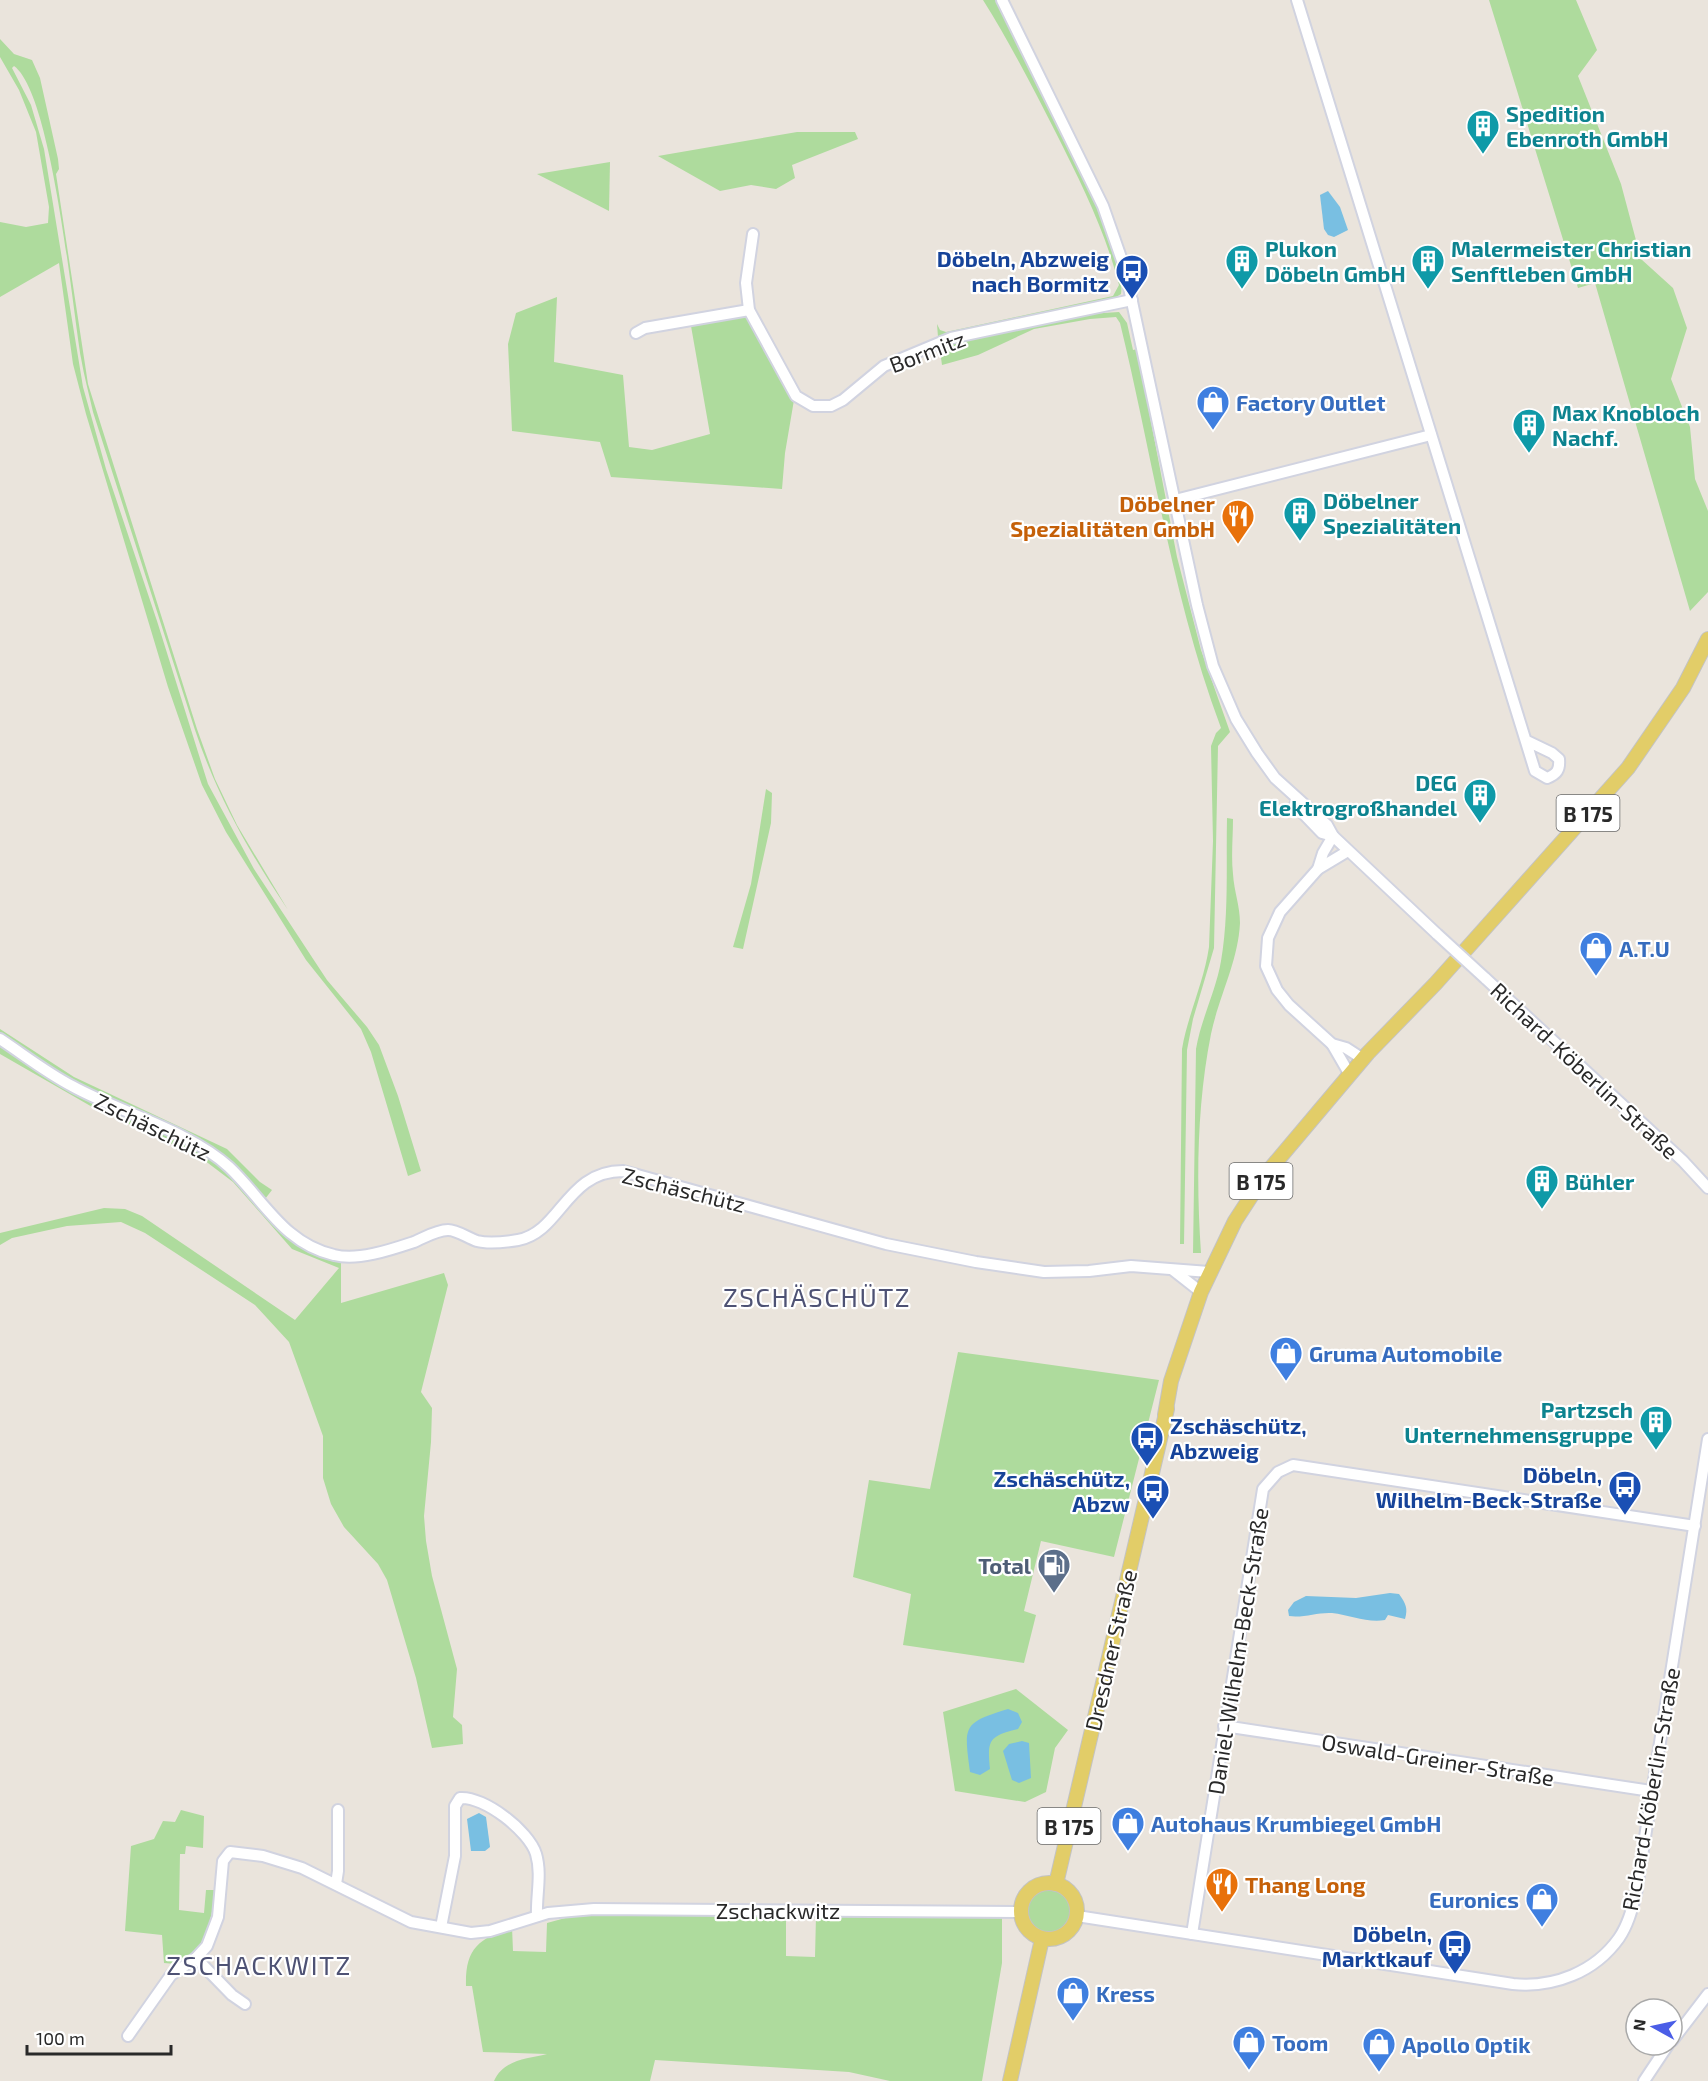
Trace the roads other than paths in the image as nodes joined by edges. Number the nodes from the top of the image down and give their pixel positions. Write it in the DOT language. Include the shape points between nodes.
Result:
graph roads {
  1 [pos="1002,0"];
  2 [pos="1297,0"];
  3 [pos="753,234"];
  4 [pos="1132,300"];
  5 [pos="749,310"];
  6 [pos="636,333"];
  7 [pos="1431,435"];
  8 [pos="1175,500"];
  9 [pos="1708,639"];
  10 [pos="1527,741"];
  11 [pos="1332,836"];
  12 [pos="1348,851"];
  13 [pos="1318,869"];
  14 [pos="0,1039"];
  15 [pos="1332,1044"];
  16 [pos="1363,1059"];
  17 [pos="1350,1075"];
  18 [pos="1708,1188"];
  19 [pos="1173,1270"];
  20 [pos="1209,1272"];
  21 [pos="1200,1292"];
  22 [pos="1708,1439"];
  23 [pos="1695,1526"];
  24 [pos="1224,1726"];
  25 [pos="1651,1791"];
  26 [pos="338,1810"];
  27 [pos="336,1884"];
  28 [pos="1056,1884"];
  29 [pos="1020,1912"];
  30 [pos="537,1916"];
  31 [pos="1077,1916"];
  32 [pos="441,1927"];
  33 [pos="1192,1934"];
  34 [pos="1042,1939"];
  35 [pos="196,1958"];
  36 [pos="1708,1994"];
  37 [pos="246,2004"];
  38 [pos="1684,2025"];
  39 [pos="128,2036"];
  40 [pos="1660,2057"];
  41 [pos="1010,2081"];
  42 [pos="1644,2081"];
  1 -- 4 [label="street, Richard-Köberlin-Straße" via="1103,206"];
  2 -- 7 [label="street"];
  3 -- 5 [label="street, Bormitz" via="746,283"];
  4 -- 5 [label="street, Bormitz" via="951,338 884,366 843,400 823,406 805,403 796,396"];
  4 -- 8 [label="street, Richard-Köberlin-Straße"];
  5 -- 6 [label="street" via="645,328"];
  7 -- 8 [label="street"];
  7 -- 10 [label="street"];
  8 -- 11 [label="street, Richard-Köberlin-Straße" via="1213,666 1236,720 1275,778 1327,825"];
  9 -- 16 [label="main road, B 175" via="1683,688 1628,768 1380,1049"];
  11 -- 12 [label="street, Richard-Köberlin-Straße"];
  11 -- 13 [label="street"];
  12 -- 13 [label="street"];
  12 -- 18 [label="street, Richard-Köberlin-Straße, bridge"];
  13 -- 15 [label="street" via="1272,925 1266,945 1266,966 1288,1005"];
  14 -- 19 [label="street, Zschäschütz" via="71,1086 202,1148 231,1168 287,1232 307,1246 336,1256 358,1256 449,1230 479,1242 533,1236 578,1189 604,1173 623,1171 919,1252 1044,1272 1131,1266"];
  15 -- 16 [label="street"];
  15 -- 17 [label="street"];
  16 -- 17 [label="main road, B 175"];
  17 -- 20 [label="main road, B 175" via="1252,1194"];
  19 -- 20 [label="street, Zschäschütz"];
  19 -- 21 [label="street"];
  20 -- 21 [label="main road, Dresdner Straße / B 175"];
  21 -- 28 [label="main road, Dresdner Straße / B 175" via="1169,1386"];
  22 -- 23 [label="street, Richard-Köberlin-Straße"];
  23 -- 24 [label="street, Daniel-Wilhelm-Beck-Straße" via="1293,1465 1278,1472 1263,1489"];
  23 -- 25 [label="street, Richard-Köberlin-Straße"];
  24 -- 25 [label="street, Oswald-Greiner-Straße"];
  24 -- 33 [label="street, Daniel-Wilhelm-Beck-Straße"];
  25 -- 33 [label="street, Richard-Köberlin-Straße" via="1636,1894 1619,1938 1592,1965 1555,1982 1513,1984"];
  26 -- 27 [label="street"];
  27 -- 32 [label="street, Zschackwitz" via="399,1918"];
  27 -- 35 [label="street, Zschackwitz" via="282,1861 231,1852 224,1861 214,1931"];
  28 -- 29 [label="main road" via="1045,1883 1030,1890"];
  28 -- 31 [label="main road" via="1072,1896"];
  29 -- 30 [label="street, Zschackwitz" via="611,1908"];
  29 -- 34 [label="main road" via="1027,1929"];
  30 -- 32 [label="street, Zschackwitz" via="490,1931 471,1933"];
  30 -- 32 [label="street" via="537,1860 530,1842 488,1805 460,1798 455,1806 455,1856"];
  31 -- 33 [label="street, Richard-Köberlin-Straße"];
  31 -- 34 [label="main road" via="1067,1933 1051,1940"];
  34 -- 41 [label="main road"];
  35 -- 37 [label="street"];
  35 -- 39 [label="street, Zschackwitz" via="171,1975"];
  36 -- 38 [label="street"];
  40 -- 42 [label="street"];
}
